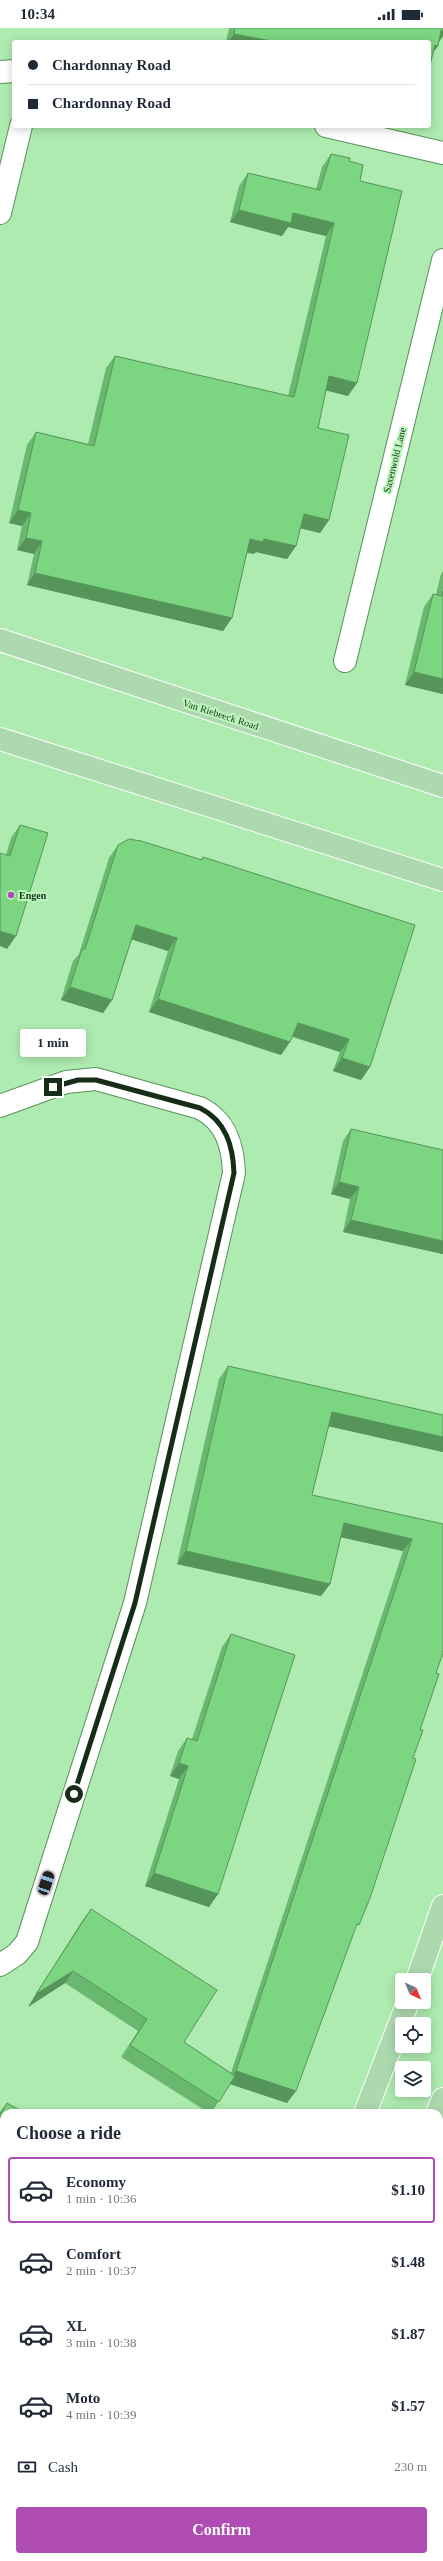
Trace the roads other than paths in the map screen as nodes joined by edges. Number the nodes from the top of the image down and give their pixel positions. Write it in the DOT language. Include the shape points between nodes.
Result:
graph roads {
  1 [pos="12,71"];
  2 [pos="0,72"];
  3 [pos="21,128"];
  4 [pos="335,128"];
  5 [pos="443,153"];
  6 [pos="0,213"];
  7 [pos="443,260"];
  8 [pos="0,640"];
  9 [pos="345,661"];
  10 [pos="0,739"];
  11 [pos="443,786"];
  12 [pos="443,880"];
  13 [pos="0,1106"];
  14 [pos="443,1906"];
  15 [pos="0,1965"];
  16 [pos="419,1973"];
  17 [pos="405,2009"];
  18 [pos="443,2099"];
  19 [pos="367,2109"];
  20 [pos="439,2109"];
  1 -- 2 [label="street"];
  3 -- 6 [label="street"];
  4 -- 5 [label="street"];
  7 -- 9 [label="street, Saxenwold Lane"];
  8 -- 11 [label="main road, Van Riebeeck Road"];
  10 -- 12 [label="main road"];
  13 -- 15 [label="street" via="66,1082 96,1080 200,1108 222,1124 231,1148 234,1173 131,1617 27,1942 17,1954"];
  14 -- 16 [label="main road"];
  17 -- 19 [label="main road"];
  18 -- 20 [label="main road"];
}
